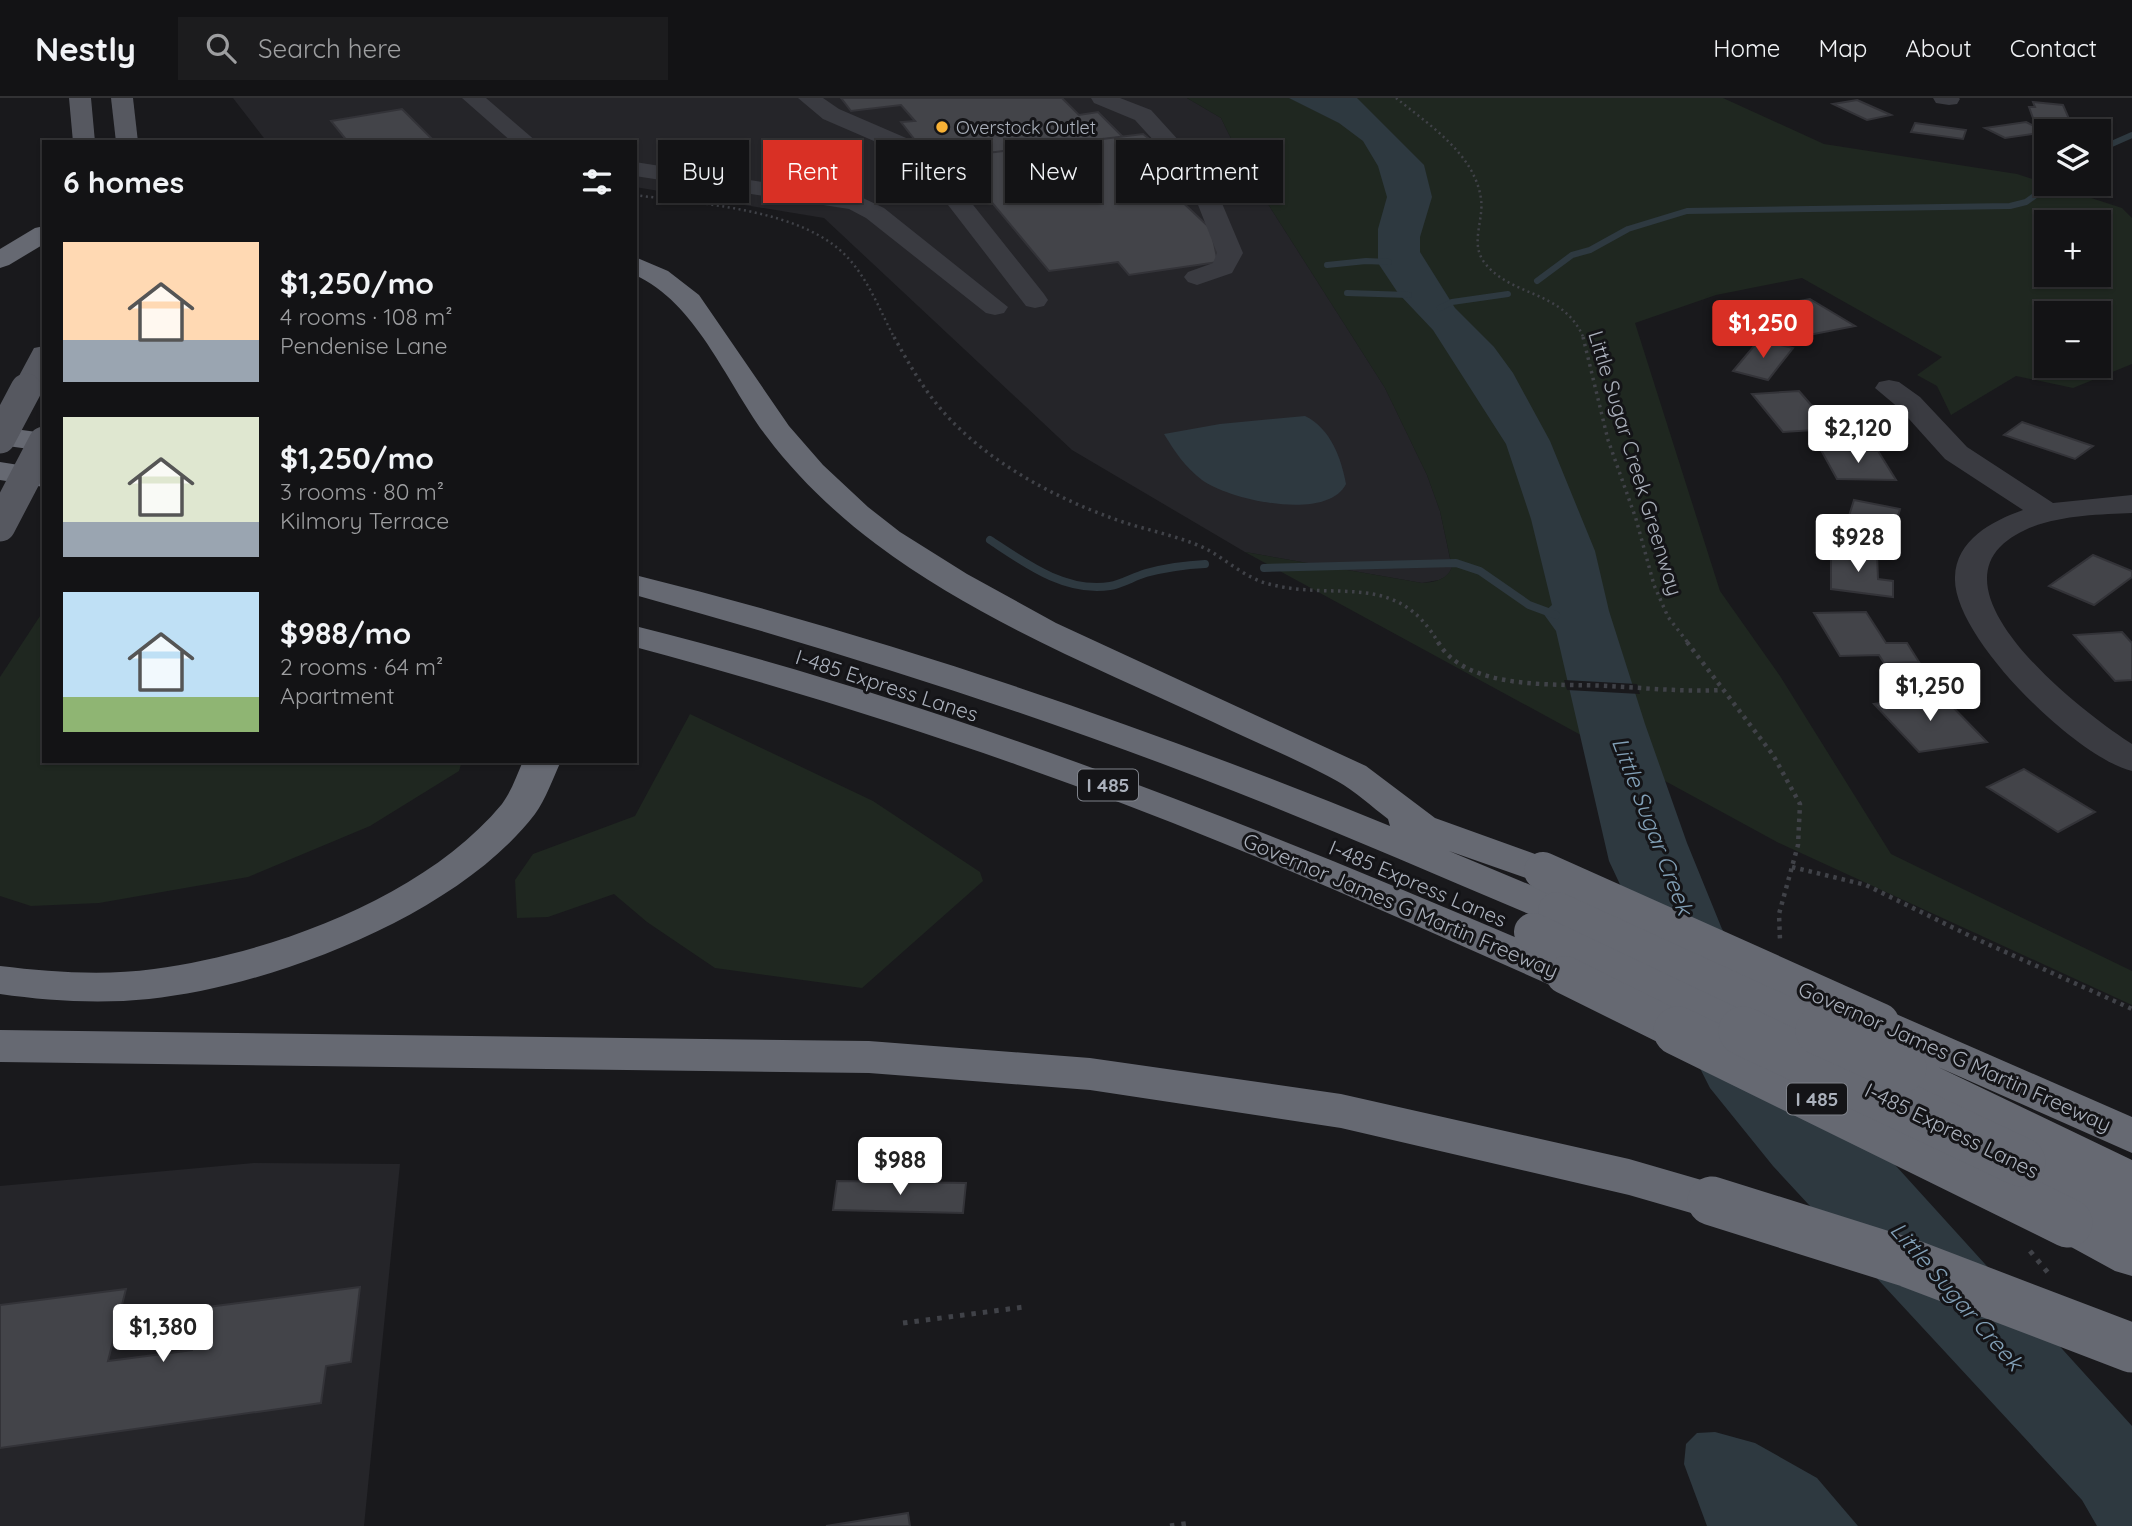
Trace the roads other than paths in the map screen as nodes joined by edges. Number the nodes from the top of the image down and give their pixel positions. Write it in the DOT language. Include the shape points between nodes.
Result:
graph roads {
  1 [pos="80,98"];
  2 [pos="122,98"];
  3 [pos="809,98"];
  4 [pos="1102,98"];
  5 [pos="504,99"];
  6 [pos="475,100"];
  7 [pos="84,140"];
  8 [pos="127,140"];
  9 [pos="524,140"];
  10 [pos="637,169"];
  11 [pos="42,234"];
  12 [pos="0,260"];
  13 [pos="637,266"];
  14 [pos="1197,277"];
  15 [pos="1035,300"];
  16 [pos="995,307"];
  17 [pos="42,358"];
  18 [pos="1889,387"];
  19 [pos="0,437"];
  20 [pos="0,451"];
  21 [pos="42,456"];
  22 [pos="0,471"];
  23 [pos="0,492"];
  24 [pos="42,499"];
  25 [pos="2132,504"];
  26 [pos="2048,513"];
  27 [pos="0,526"];
  28 [pos="637,561"];
  29 [pos="637,585"];
  30 [pos="637,608"];
  31 [pos="637,637"];
  32 [pos="2132,760"];
  33 [pos="541,763"];
  34 [pos="1422,827"];
  35 [pos="1545,921"];
  36 [pos="0,980"];
  37 [pos="0,1046"];
  38 [pos="2132,1136"];
  39 [pos="2132,1181"];
  40 [pos="2132,1218"];
  41 [pos="2132,1258"];
  42 [pos="2132,1348"];
  1 -- 7 [label="main road"];
  2 -- 8 [label="main road"];
  3 -- 15 [label="street" via="831,114 919,152"];
  4 -- 14 [label="street" via="1143,115 1198,174 1230,253 1223,268"];
  5 -- 6 [label="street"];
  6 -- 9 [label="street"];
  10 -- 16 [label="street" via="855,203 876,213"];
  11 -- 12 [label="highway"];
  13 -- 34 [label="highway" via="659,276 690,301 778,432 812,471 889,539 1044,629 1353,774"];
  17 -- 19 [label="main road, bridge"];
  18 -- 26 [label="street" via="1956,453"];
  19 -- 21 [label="highway"];
  20 -- 21 [label="highway"];
  21 -- 22 [label="highway"];
  21 -- 27 [label="main road, bridge"];
  23 -- 24 [label="highway"];
  25 -- 26 [label="street"];
  26 -- 32 [label="street" via="2016,523 1983,547 1970,575 1972,594 1988,627 2021,670 2057,707"];
  28 -- 34 [label="highway, Governor James G Martin Freeway" via="886,632"];
  29 -- 35 [label="highway, I-485 Express Lanes / I 485" via="878,654 1133,741 1293,801"];
  30 -- 35 [label="highway, I-485 Express Lanes / I 485" via="795,654 1105,759 1338,849"];
  31 -- 41 [label="highway, Governor James G Martin Freeway / I 485, bridge" via="814,685 1087,777 1350,881 1565,975"];
  33 -- 36 [label="highway" via="521,806 498,833 449,874 352,929 274,957 153,984 101,987"];
  34 -- 38 [label="highway, Governor James G Martin Freeway, bridge" via="1543,871"];
  35 -- 39 [label="highway, I-485 Express Lanes / I 485, bridge" via="1902,1068"];
  35 -- 40 [label="highway, I-485 Express Lanes / I 485, bridge"];
  37 -- 42 [label="highway, bridge" via="869,1057 1090,1074 1341,1111 1629,1177 1909,1263"];
}
